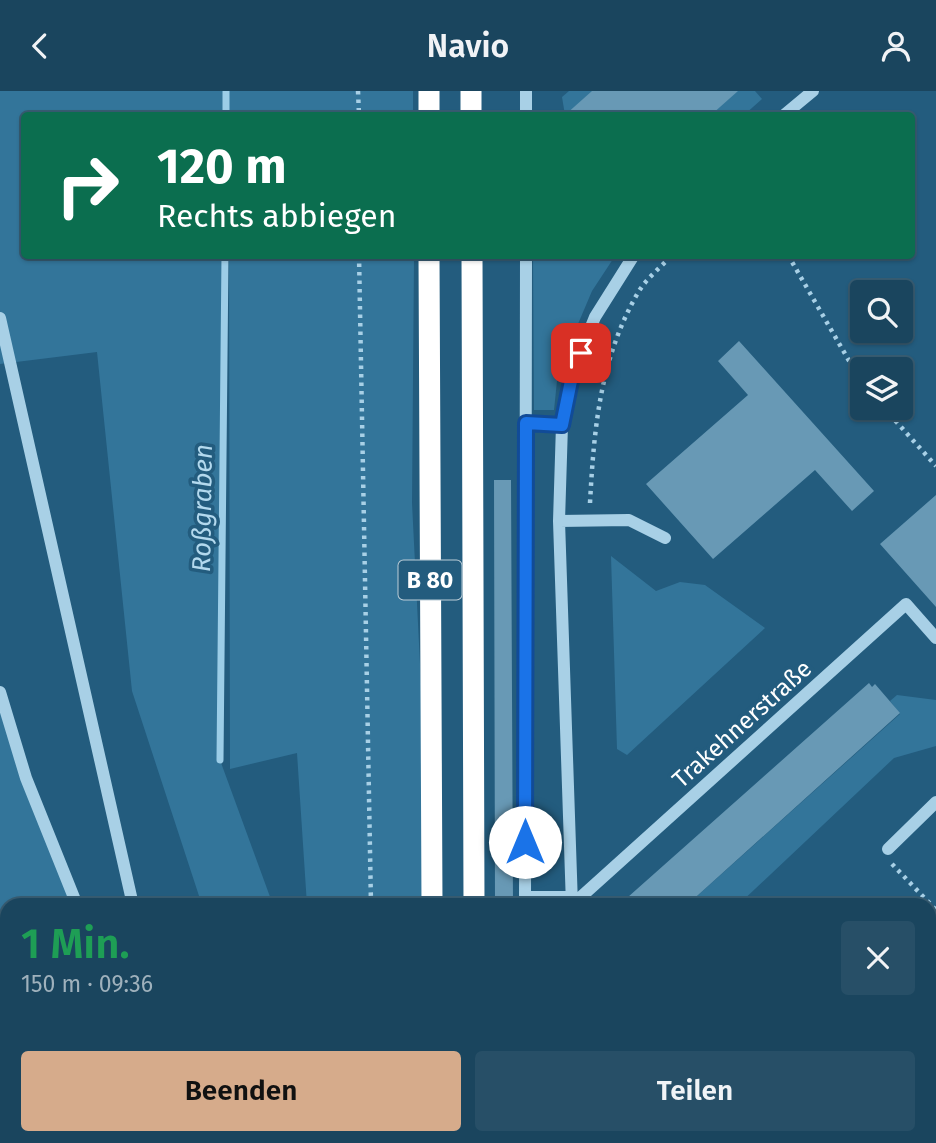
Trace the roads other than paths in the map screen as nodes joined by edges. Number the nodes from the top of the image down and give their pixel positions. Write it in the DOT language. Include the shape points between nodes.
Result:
graph roads {
  1 [pos="429,91"];
  2 [pos="471,91"];
  3 [pos="526,91"];
  4 [pos="813,91"];
  5 [pos="429,112"];
  6 [pos="471,112"];
  7 [pos="526,112"];
  8 [pos="788,112"];
  9 [pos="429,259"];
  10 [pos="472,259"];
  11 [pos="526,259"];
  12 [pos="632,259"];
  13 [pos="0,318"];
  14 [pos="526,423"];
  15 [pos="562,425"];
  16 [pos="559,521"];
  17 [pos="665,538"];
  18 [pos="936,638"];
  19 [pos="0,692"];
  20 [pos="936,803"];
  21 [pos="888,849"];
  22 [pos="74,898"];
  23 [pos="130,898"];
  24 [pos="432,898"];
  25 [pos="474,898"];
  26 [pos="525,898"];
  27 [pos="572,898"];
  28 [pos="576,898"];
  1 -- 5 [label="highway"];
  2 -- 6 [label="highway"];
  3 -- 7 [label="street"];
  4 -- 8 [label="street"];
  9 -- 24 [label="highway, B 80"];
  10 -- 25 [label="highway, B 80"];
  11 -- 14 [label="street"];
  12 -- 15 [label="street" via="596,317 573,371"];
  13 -- 23 [label="street"];
  14 -- 15 [label="street"];
  14 -- 26 [label="street"];
  15 -- 16 [label="street"];
  16 -- 17 [label="street" via="629,520"];
  16 -- 27 [label="street"];
  18 -- 28 [label="street, Trakehnerstraße" via="906,604"];
  19 -- 22 [label="street" via="26,778"];
  20 -- 21 [label="street"];
}
